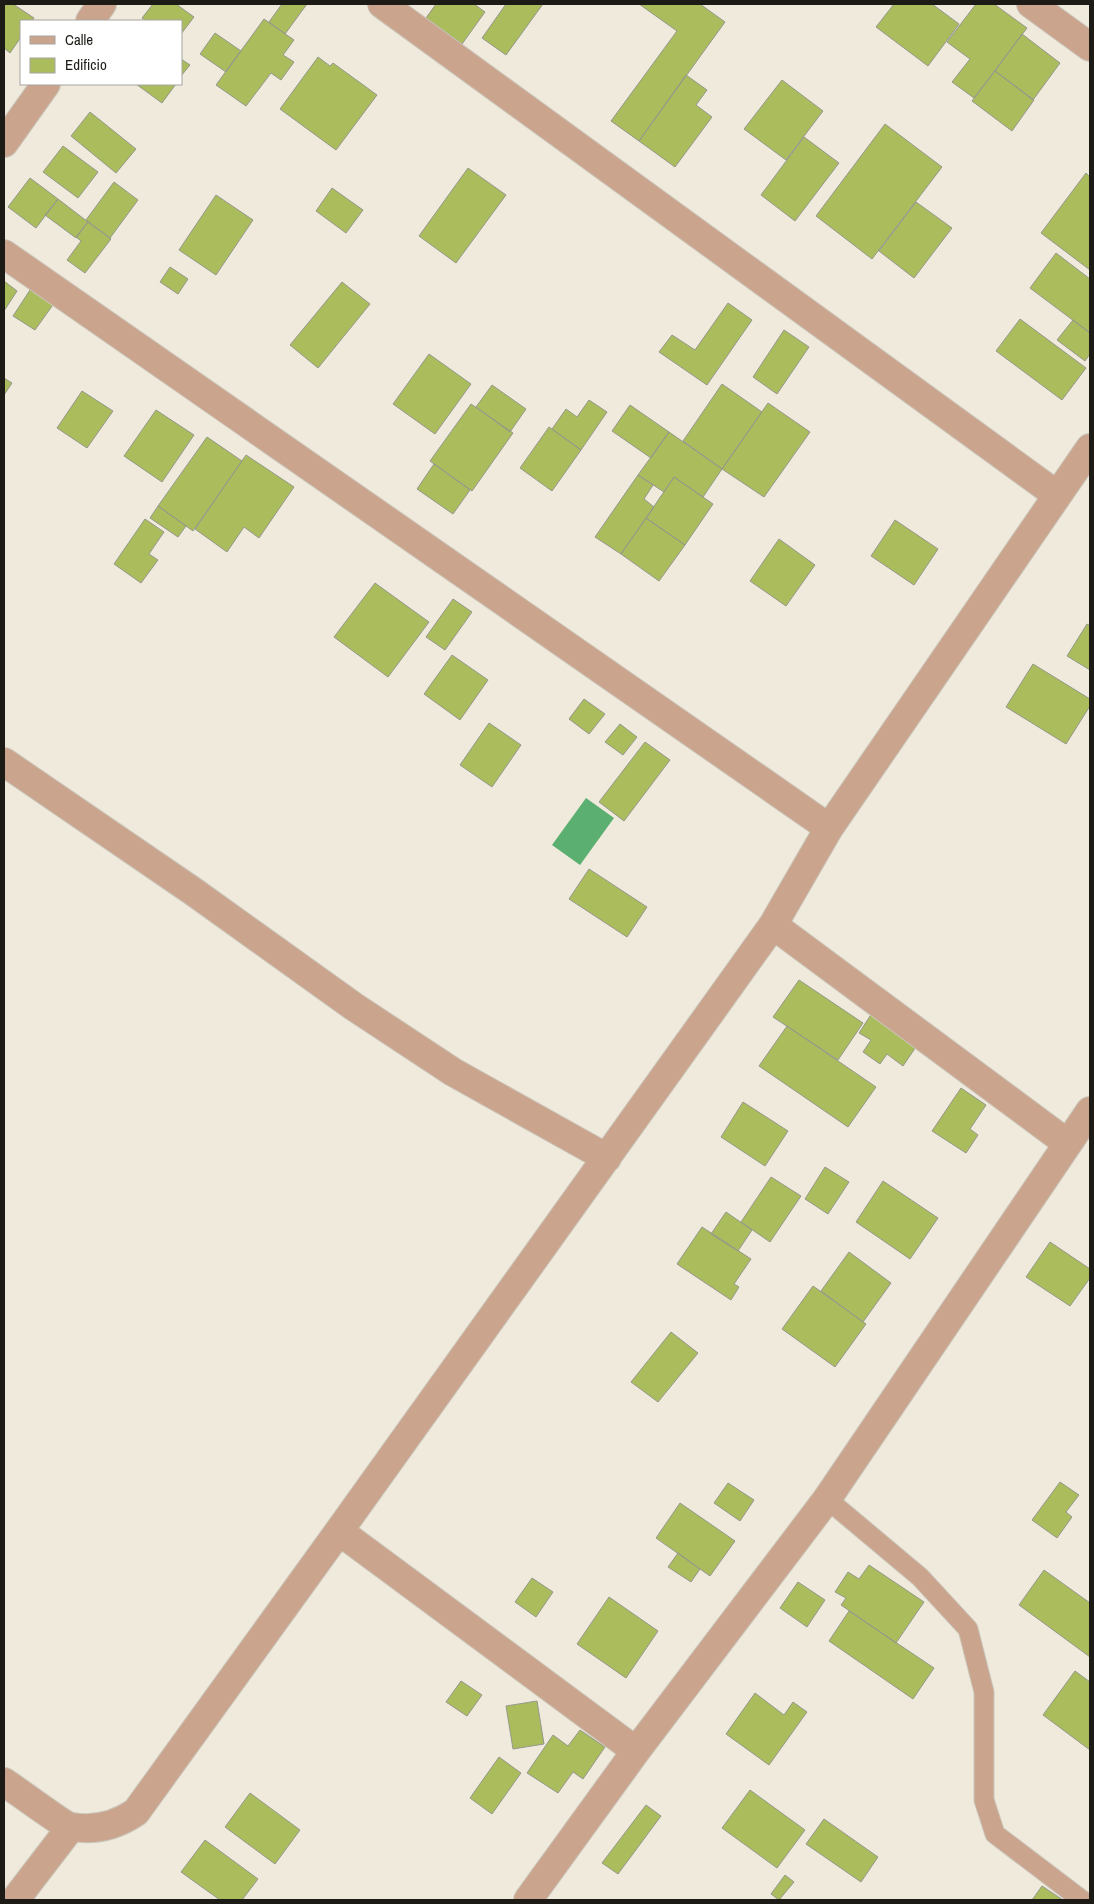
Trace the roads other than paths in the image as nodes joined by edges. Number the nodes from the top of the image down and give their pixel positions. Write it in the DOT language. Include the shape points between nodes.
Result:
graph roads {
  1 [pos="102,4"];
  2 [pos="382,4"];
  3 [pos="1031,4"];
  4 [pos="91,20"];
  5 [pos="1090,47"];
  6 [pos="45,85"];
  7 [pos="4,143"];
  8 [pos="4,254"];
  9 [pos="1090,448"];
  10 [pos="1057,495"];
  11 [pos="4,762"];
  12 [pos="829,828"];
  13 [pos="773,925"];
  14 [pos="1090,1111"];
  15 [pos="1067,1143"];
  16 [pos="606,1158"];
  17 [pos="827,1499"];
  18 [pos="339,1531"];
  19 [pos="636,1751"];
  20 [pos="4,1782"];
  21 [pos="71,1828"];
  22 [pos="15,1900"];
  23 [pos="528,1900"];
  24 [pos="1082,1900"];
  1 -- 4 [label="street"];
  2 -- 10 [label="street"];
  3 -- 5 [label="street"];
  6 -- 7 [label="street"];
  8 -- 12 [label="street"];
  9 -- 10 [label="street"];
  10 -- 12 [label="street"];
  11 -- 16 [label="street" via="353,1006 453,1072"];
  12 -- 13 [label="street"];
  13 -- 15 [label="street"];
  13 -- 16 [label="street"];
  14 -- 15 [label="street"];
  15 -- 17 [label="street"];
  16 -- 18 [label="street"];
  17 -- 19 [label="street"];
  17 -- 24 [label="lane" via="920,1577 968,1629 984,1692 984,1800 995,1834"];
  18 -- 19 [label="street"];
  18 -- 21 [label="street" via="136,1812 108,1826"];
  19 -- 23 [label="street"];
  20 -- 21 [label="street"];
  21 -- 22 [label="street"];
}
